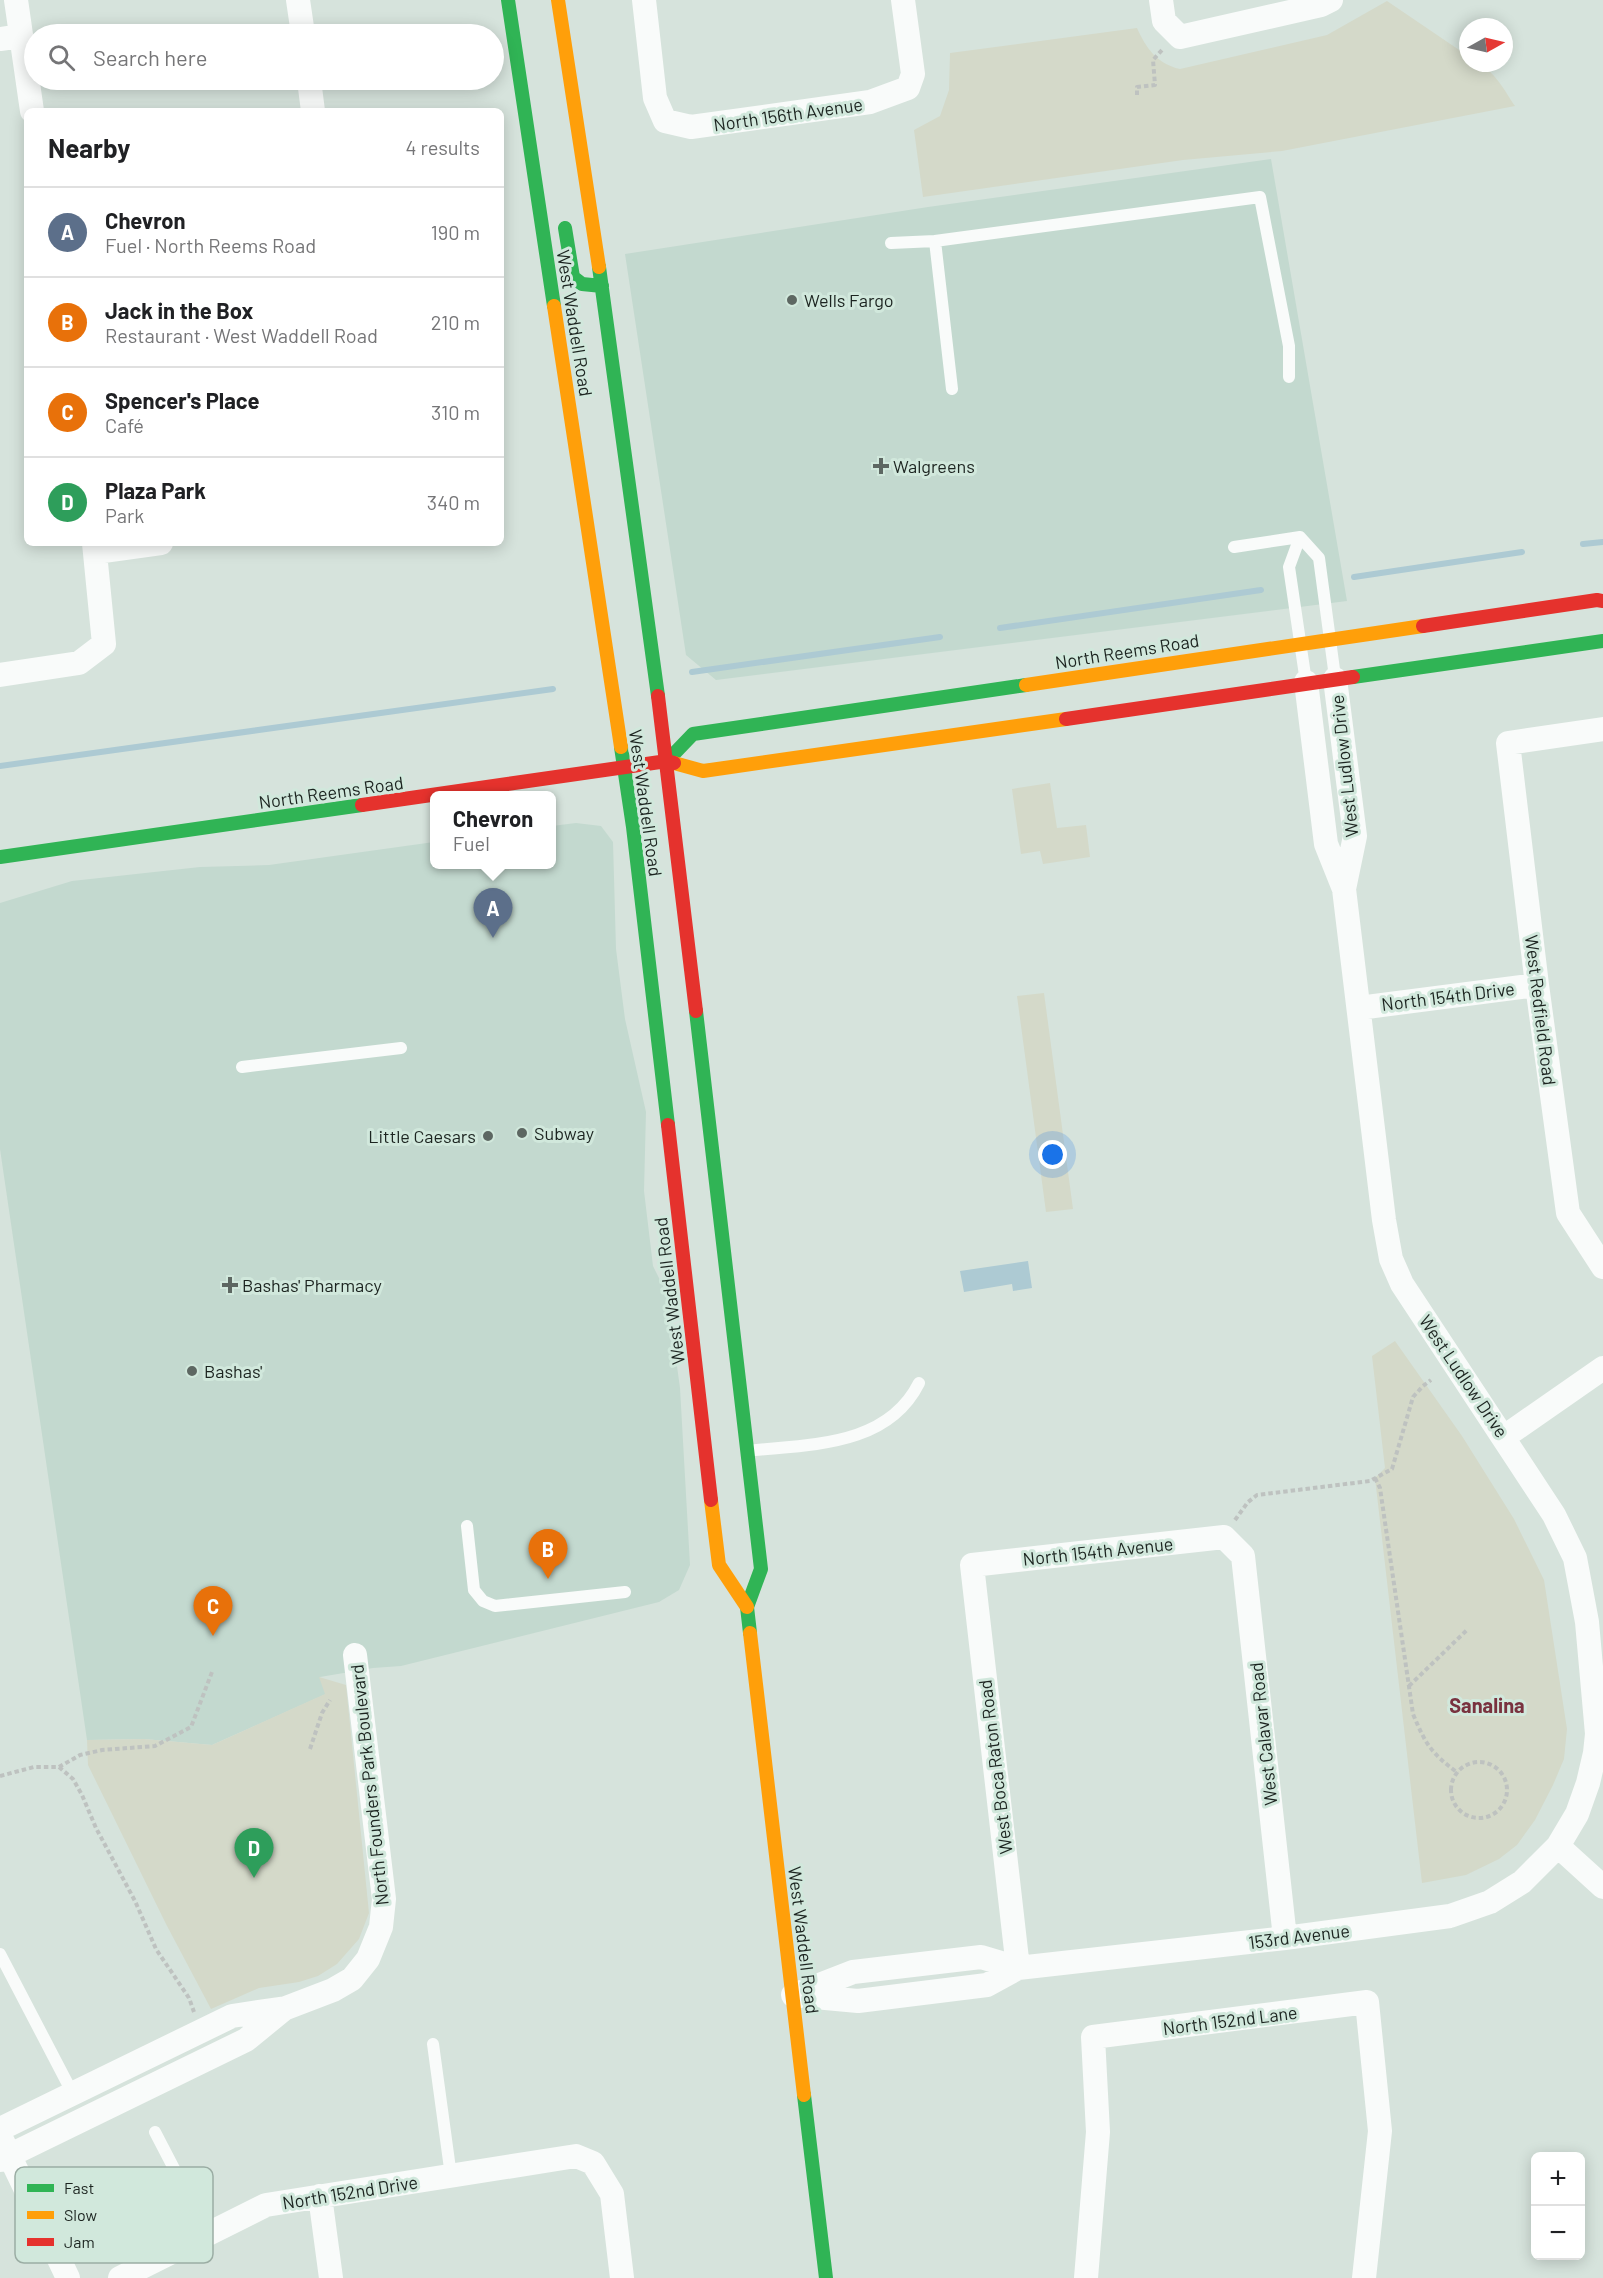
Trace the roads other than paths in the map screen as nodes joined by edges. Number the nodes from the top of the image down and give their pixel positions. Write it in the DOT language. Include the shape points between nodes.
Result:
graph roads {
  1 [pos="16,0"];
  2 [pos="298,0"];
  3 [pos="508,0"];
  4 [pos="558,0"];
  5 [pos="644,0"];
  6 [pos="903,0"];
  7 [pos="1161,0"];
  8 [pos="1330,0"];
  9 [pos="302,24"];
  10 [pos="11,37"];
  11 [pos="24,83"];
  12 [pos="26,90"];
  13 [pos="310,90"];
  14 [pos="31,108"];
  15 [pos="313,108"];
  16 [pos="530,144"];
  17 [pos="547,157"];
  18 [pos="562,209"];
  19 [pos="934,241"];
  20 [pos="891,243"];
  21 [pos="602,286"];
  22 [pos="1289,377"];
  23 [pos="952,389"];
  24 [pos="1300,537"];
  25 [pos="121,546"];
  26 [pos="1234,547"];
  27 [pos="95,548"];
  28 [pos="1603,601"];
  29 [pos="1330,638"];
  30 [pos="1603,641"];
  31 [pos="1300,642"];
  32 [pos="0,675"];
  33 [pos="1335,679"];
  34 [pos="1306,682"];
  35 [pos="1603,729"];
  36 [pos="668,761"];
  37 [pos="623,769"];
  38 [pos="467,791"];
  39 [pos="430,796"];
  40 [pos="0,857"];
  41 [pos="1344,889"];
  42 [pos="1537,985"];
  43 [pos="1359,1008"];
  44 [pos="401,1048"];
  45 [pos="242,1067"];
  46 [pos="674,1182"];
  47 [pos="695,1237"];
  48 [pos="1603,1267"];
  49 [pos="1603,1368"];
  50 [pos="919,1383"];
  51 [pos="731,1432"];
  52 [pos="1504,1437"];
  53 [pos="746,1451"];
  54 [pos="467,1526"];
  55 [pos="1224,1537"];
  56 [pos="972,1565"];
  57 [pos="625,1592"];
  58 [pos="747,1607"];
  59 [pos="355,1655"];
  60 [pos="1599,1709"];
  61 [pos="1558,1846"];
  62 [pos="1603,1887"];
  63 [pos="1285,1938"];
  64 [pos="1,1960"];
  65 [pos="1018,1968"];
  66 [pos="793,1995"];
  67 [pos="286,2008"];
  68 [pos="433,2044"];
  69 [pos="73,2094"];
  70 [pos="0,2129"];
  71 [pos="155,2132"];
  72 [pos="3,2151"];
  73 [pos="173,2167"];
  74 [pos="15,2174"];
  75 [pos="451,2176"];
  76 [pos="320,2196"];
  77 [pos="213,2232"];
  78 [pos="60,2263"];
  79 [pos="150,2263"];
  80 [pos="68,2278"];
  81 [pos="120,2278"];
  82 [pos="331,2278"];
  83 [pos="622,2278"];
  84 [pos="826,2278"];
  85 [pos="1086,2278"];
  86 [pos="1364,2278"];
  1 -- 10 [label="street"];
  2 -- 9 [label="street"];
  3 -- 16 [label="main road, West Waddell Road"];
  4 -- 21 [label="main road, West Waddell Road"];
  5 -- 6 [label="street, North 156th Avenue" via="655,98 665,120 691,127 870,102 908,88 913,75"];
  7 -- 8 [label="street" via="1171,43"];
  10 -- 11 [label="street"];
  12 -- 14 [label="street"];
  13 -- 15 [label="street"];
  16 -- 17 [label="main road"];
  16 -- 37 [label="main road, West Waddell Road"];
  18 -- 21 [label="main road" via="573,277 582,284"];
  19 -- 20 [label="lane"];
  19 -- 22 [label="lane" via="1260,197 1289,346"];
  19 -- 23 [label="lane"];
  21 -- 36 [label="main road, West Waddell Road"];
  24 -- 26 [label="lane"];
  24 -- 29 [label="lane" via="1319,558"];
  24 -- 31 [label="lane" via="1289,567"];
  25 -- 27 [label="street"];
  27 -- 32 [label="street" via="104,644 79,663"];
  28 -- 29 [label="main road, North Reems Road"];
  29 -- 31 [label="main road, North Reems Road"];
  29 -- 33 [label="lane"];
  30 -- 33 [label="main road, North Reems Road"];
  31 -- 34 [label="lane"];
  31 -- 36 [label="main road, North Reems Road" via="693,734"];
  33 -- 34 [label="main road, North Reems Road"];
  33 -- 41 [label="street, West Ludlow Drive" via="1355,836"];
  34 -- 36 [label="main road, North Reems Road" via="703,771"];
  34 -- 41 [label="street, West Ludlow Drive" via="1326,844"];
  35 -- 42 [label="street, West Redfield Road" via="1508,743"];
  36 -- 37 [label="main road, North Reems Road"];
  36 -- 53 [label="main road, West Waddell Road"];
  37 -- 38 [label="main road, North Reems Road"];
  37 -- 46 [label="main road, West Waddell Road"];
  39 -- 40 [label="main road, North Reems Road"];
  41 -- 43 [label="street, West Ludlow Drive"];
  42 -- 43 [label="street, North 154th Drive"];
  42 -- 48 [label="street, West Redfield Road" via="1568,1212"];
  43 -- 52 [label="street, West Ludlow Drive" via="1391,1259 1402,1284"];
  44 -- 45 [label="lane"];
  46 -- 47 [label="main road"];
  46 -- 58 [label="main road, West Waddell Road" via="719,1565"];
  49 -- 52 [label="street"];
  50 -- 53 [label="lane" via="897,1414 874,1429 845,1438"];
  51 -- 53 [label="main road"];
  52 -- 60 [label="street, West Ludlow Drive" via="1554,1515 1575,1558"];
  53 -- 58 [label="main road, West Waddell Road" via="760,1569"];
  54 -- 57 [label="lane" via="474,1590 483,1601 495,1606"];
  55 -- 56 [label="street, North 154th Avenue"];
  55 -- 63 [label="street, West Calavar Road" via="1243,1556"];
  56 -- 65 [label="street, West Boca Raton Road"];
  58 -- 66 [label="main road, West Waddell Road"];
  59 -- 67 [label="street, North Founders Park Boulevard" via="384,1899 381,1927 368,1959 352,1979"];
  60 -- 61 [label="street, West Ludlow Drive" via="1588,1783"];
  61 -- 62 [label="street"];
  61 -- 63 [label="street, 153rd Avenue" via="1522,1882 1471,1909 1420,1921"];
  63 -- 65 [label="street, 153rd Avenue"];
  64 -- 69 [label="lane"];
  65 -- 66 [label="street, 153rd Avenue" via="981,1958 853,1972"];
  66 -- 84 [label="main road, West Waddell Road"];
  67 -- 69 [label="street, North Founders Park Boulevard" via="232,2016"];
  67 -- 72 [label="street, North Founders Park Boulevard" via="246,2040"];
  68 -- 75 [label="lane"];
  69 -- 70 [label="street, North Founders Park Boulevard"];
  71 -- 73 [label="lane"];
  72 -- 74 [label="street"];
  75 -- 76 [label="street, North 152nd Drive"];
  75 -- 83 [label="street, North 152nd Drive" via="576,2156 593,2163 612,2194"];
  76 -- 77 [label="street, North 152nd Drive" via="266,2205"];
  76 -- 82 [label="street"];
  78 -- 80 [label="street"];
  79 -- 81 [label="street, North 152nd Drive"];
  85 -- 86 [label="street, North 152nd Lane" via="1098,2132 1093,2037 1367,2002 1380,2131"];
}
